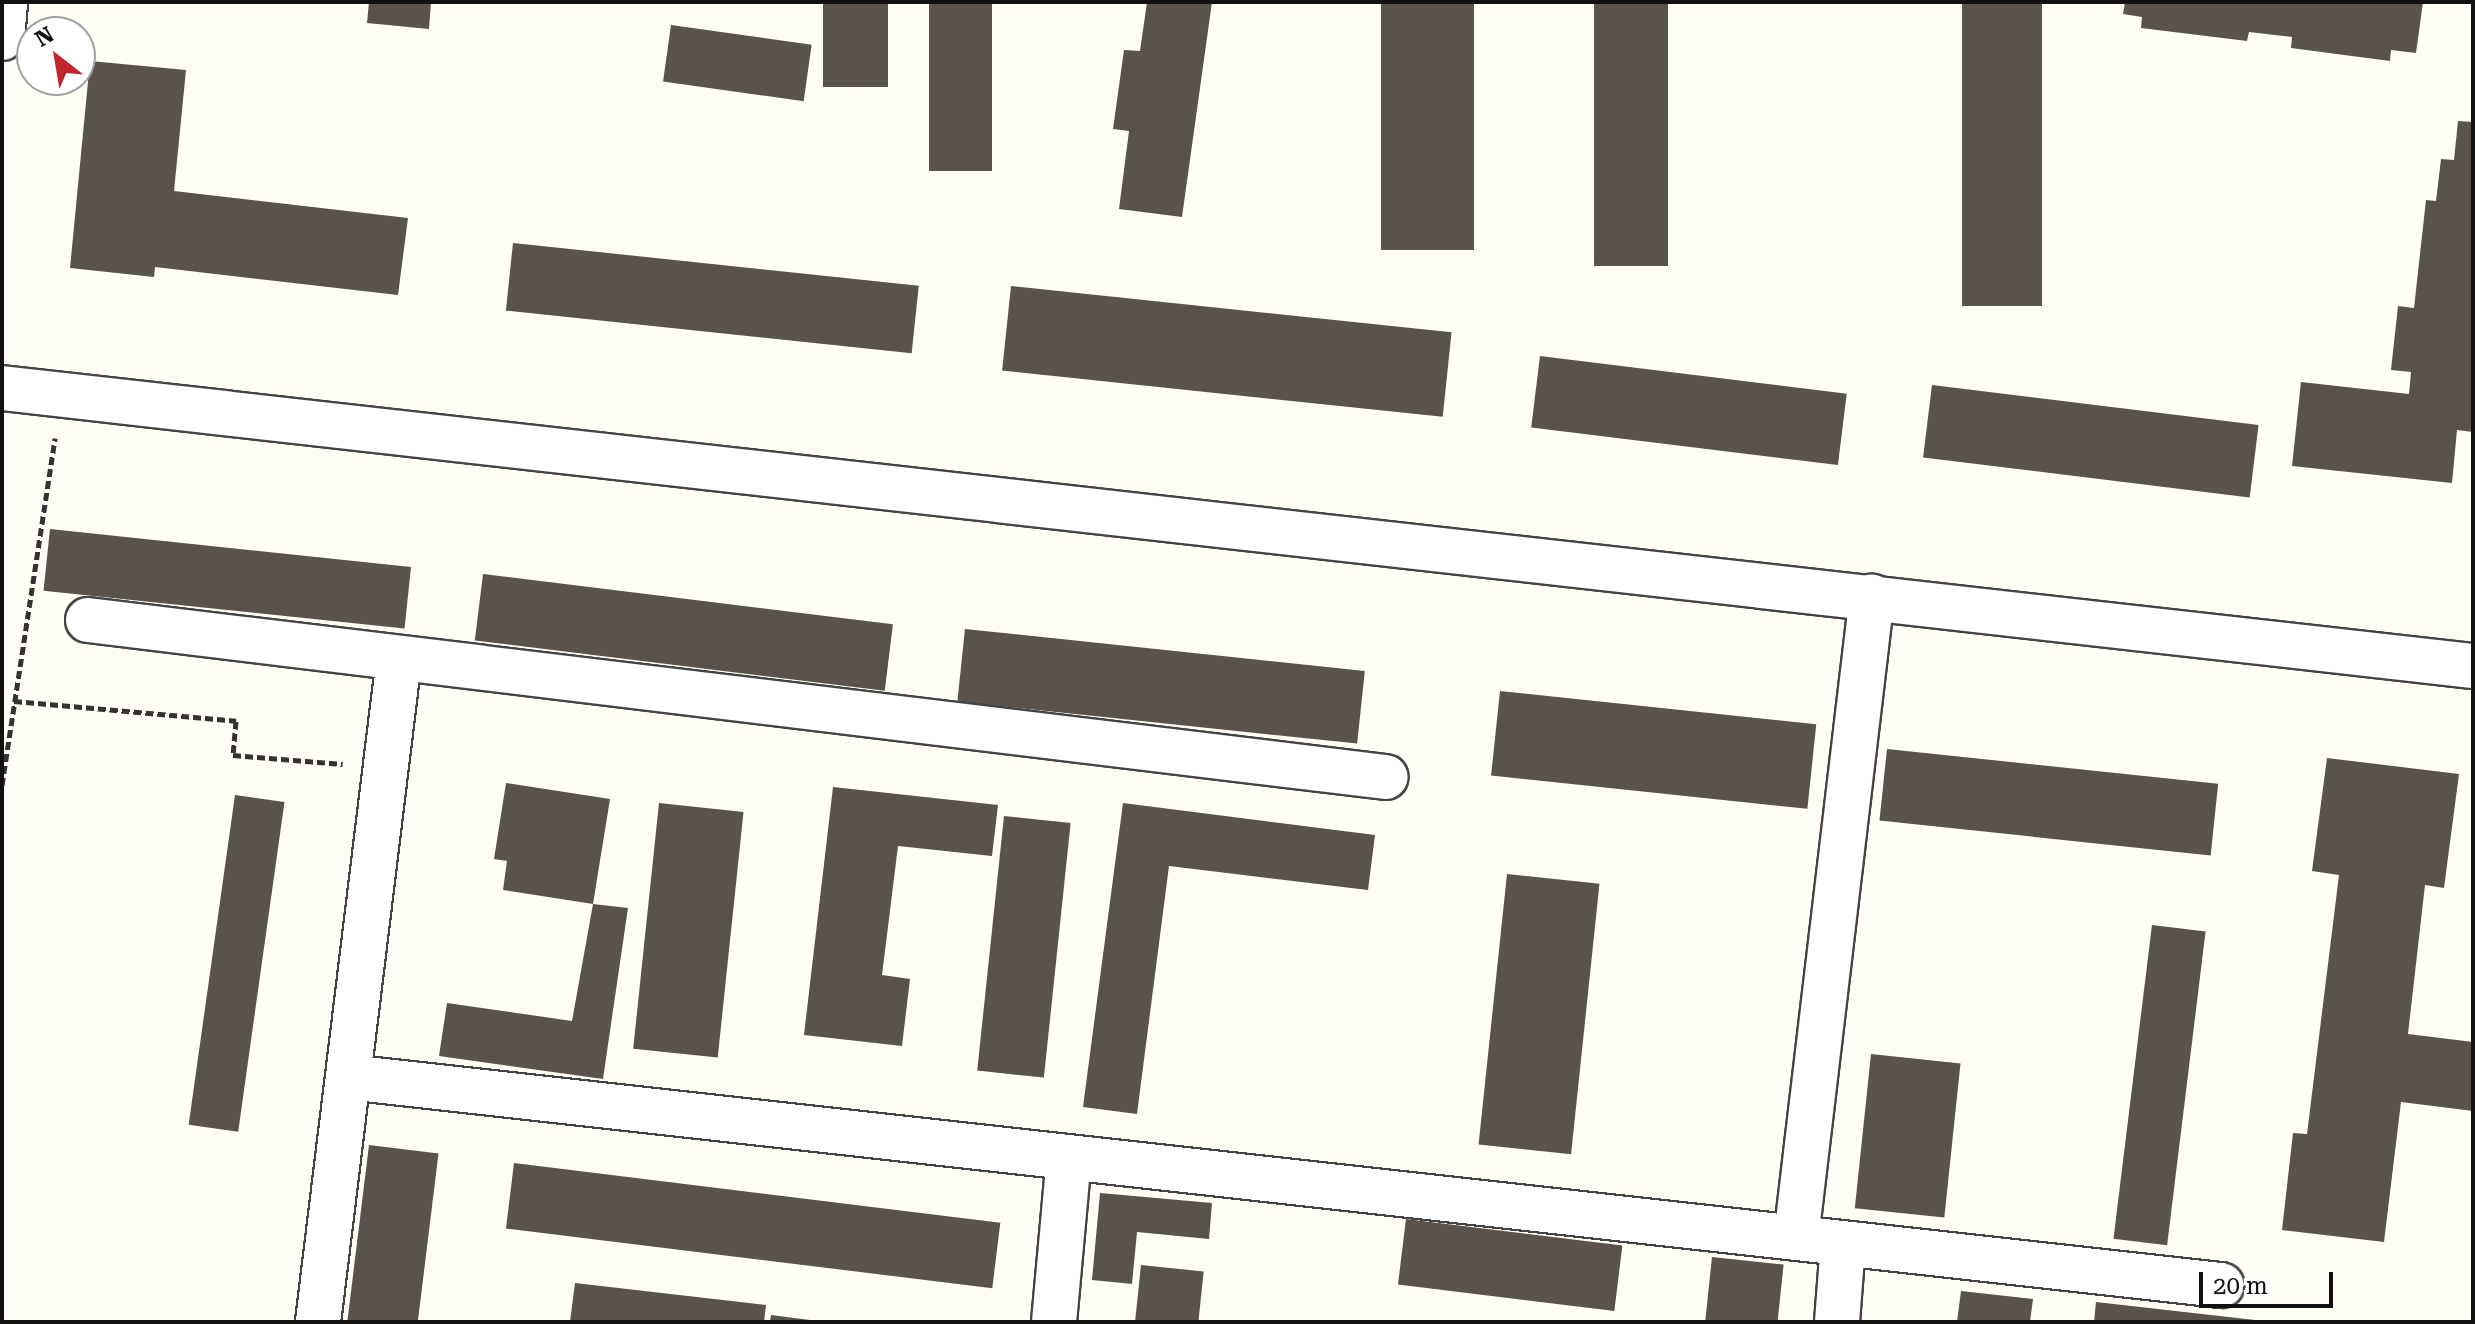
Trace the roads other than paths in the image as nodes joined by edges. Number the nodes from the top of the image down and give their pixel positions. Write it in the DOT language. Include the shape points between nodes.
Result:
graph roads {
  1 [pos="5,2"];
  2 [pos="2,38"];
  3 [pos="2,388"];
  4 [pos="1872,596"];
  5 [pos="88,620"];
  6 [pos="399,658"];
  7 [pos="2473,666"];
  8 [pos="1386,777"];
  9 [pos="348,1077"];
  10 [pos="1069,1158"];
  11 [pos="1796,1238"];
  12 [pos="1843,1244"];
  13 [pos="2221,1285"];
  14 [pos="318,1322"];
  15 [pos="1054,1322"];
  16 [pos="1837,1322"];
  1 -- 2 [label="street"];
  3 -- 4 [label="street"];
  4 -- 7 [label="street"];
  4 -- 11 [label="street"];
  5 -- 6 [label="street"];
  6 -- 8 [label="street"];
  6 -- 9 [label="street"];
  9 -- 10 [label="street"];
  9 -- 14 [label="street"];
  10 -- 11 [label="street"];
  10 -- 15 [label="street"];
  11 -- 12 [label="street"];
  12 -- 13 [label="street"];
  12 -- 16 [label="street"];
}
